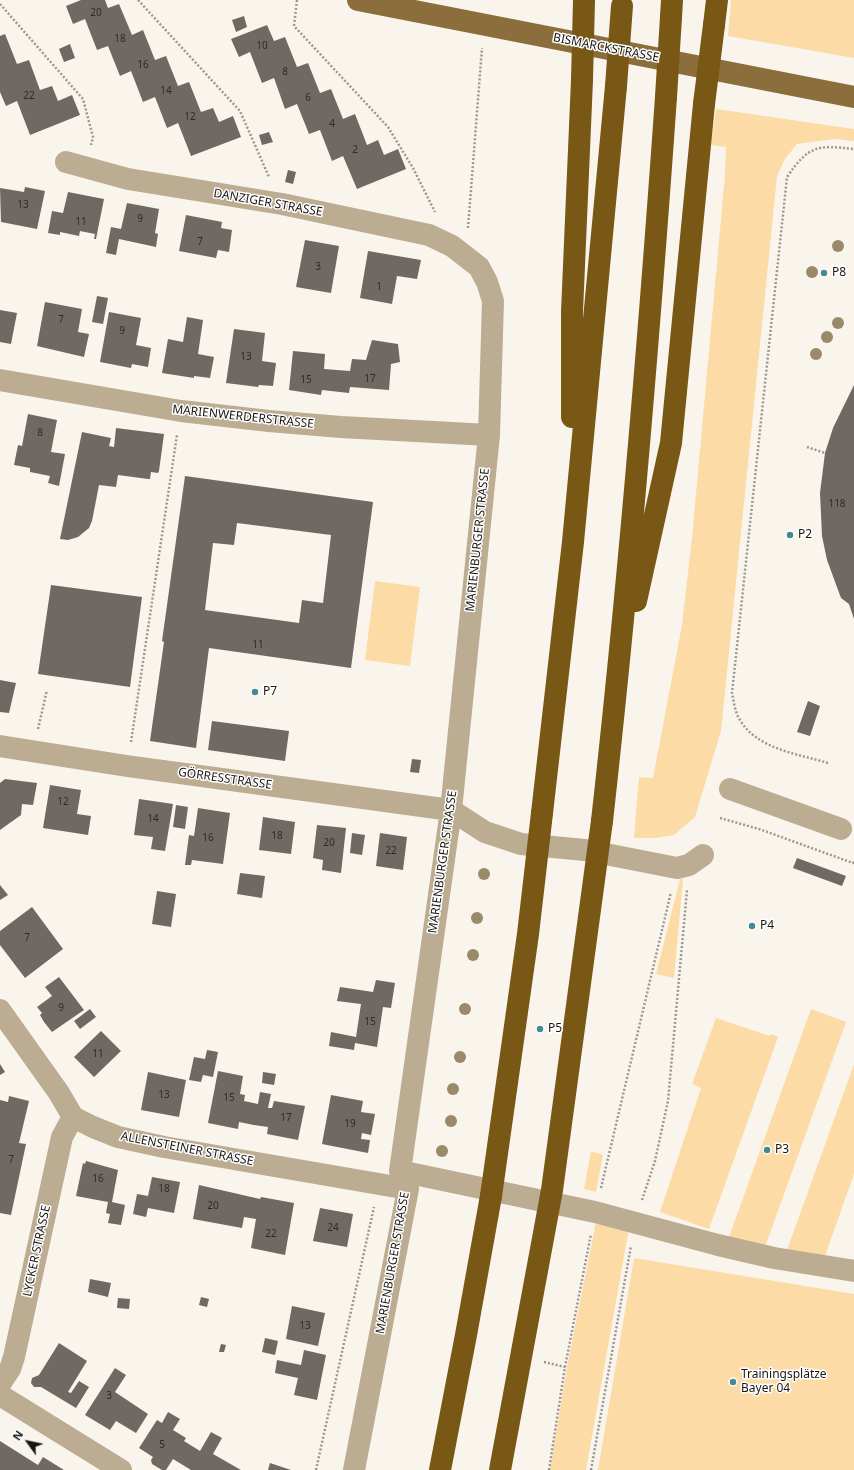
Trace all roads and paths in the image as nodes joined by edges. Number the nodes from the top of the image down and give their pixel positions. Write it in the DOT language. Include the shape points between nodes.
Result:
graph roads {
  1 [pos="138,0"];
  2 [pos="297,0"];
  3 [pos="358,0"];
  4 [pos="584,0"];
  5 [pos="717,0"];
  6 [pos="392,3"];
  7 [pos="622,3"];
  8 [pos="0,4"];
  9 [pos="671,8"];
  10 [pos="484,24"];
  11 [pos="854,97"];
  12 [pos="854,148"];
  13 [pos="75,165"];
  14 [pos="282,204"];
  15 [pos="459,250"];
  16 [pos="0,380"];
  17 [pos="181,411"];
  18 [pos="489,435"];
  19 [pos="807,447"];
  20 [pos="825,452"];
  21 [pos="573,542"];
  22 [pos="47,690"];
  23 [pos="617,690"];
  24 [pos="0,746"];
  25 [pos="33,751"];
  26 [pos="828,763"];
  27 [pos="127,766"];
  28 [pos="730,789"];
  29 [pos="451,810"];
  30 [pos="720,818"];
  31 [pos="841,829"];
  32 [pos="854,860"];
  33 [pos="690,863"];
  34 [pos="0,1010"];
  35 [pos="73,1117"];
  36 [pos="404,1180"];
  37 [pos="379,1184"];
  38 [pos="595,1212"];
  39 [pos="635,1222"];
  40 [pos="854,1271"];
  41 [pos="0,1384"];
  42 [pos="0,1395"];
  43 [pos="122,1470"];
  44 [pos="316,1470"];
  45 [pos="354,1470"];
  46 [pos="440,1470"];
  47 [pos="500,1470"];
  48 [pos="549,1470"];
  49 [pos="592,1470"];
  1 -- 14 [label="path" via="240,111"];
  2 -- 15 [label="path" via="294,26 388,127"];
  3 -- 6 [label="main road, BISMARCKSTRASSE"];
  4 -- 21 [label="highway, bridge" via="572,312"];
  5 -- 23 [label="highway, bridge" via="704,104 671,443"];
  6 -- 10 [label="main road, BISMARCKSTRASSE"];
  7 -- 21 [label="highway, bridge"];
  8 -- 13 [label="path" via="83,99 94,137"];
  9 -- 23 [label="highway, bridge" via="653,280"];
  10 -- 11 [label="main road, BISMARCKSTRASSE"];
  10 -- 15 [label="path"];
  12 -- 26 [label="path" via="829,146 813,149 798,160 787,177 732,693 739,720 755,738"];
  13 -- 14 [label="street, DANZIGER STRASSE" via="128,179"];
  14 -- 15 [label="street, DANZIGER STRASSE" via="429,236"];
  15 -- 18 [label="street, MARIENBURGER STRASSE" via="479,267 493,301"];
  16 -- 17 [label="street, MARIENWERDERSTRASSE"];
  17 -- 18 [label="street, MARIENWERDERSTRASSE" via="341,427"];
  17 -- 27 [label="path"];
  18 -- 29 [label="street, MARIENBURGER STRASSE"];
  19 -- 20 [label="path"];
  21 -- 46 [label="highway, bridge" via="528,934 491,1196"];
  22 -- 25 [label="path"];
  23 -- 47 [label="highway, bridge" via="602,821 552,1190"];
  24 -- 25 [label="street, GÖRRESSTRASSE"];
  25 -- 27 [label="street, GÖRRESSTRASSE"];
  27 -- 29 [label="street, GÖRRESSTRASSE"];
  28 -- 31 [label="street"];
  29 -- 33 [label="street" via="485,832 521,844"];
  29 -- 36 [label="street, MARIENBURGER STRASSE"];
  30 -- 32 [label="path" via="759,829 853,863"];
  33 -- 38 [label="path"];
  33 -- 39 [label="path" via="668,1101 655,1161"];
  34 -- 35 [label="street"];
  35 -- 37 [label="street, ALLENSTEINER STRASSE" via="118,1137"];
  35 -- 41 [label="street, LYCKER STRASSE" via="62,1137 14,1357"];
  36 -- 37 [label="street, ALLENSTEINER STRASSE"];
  36 -- 38 [label="street, ALLENSTEINER STRASSE"];
  36 -- 45 [label="street, MARIENBURGER STRASSE"];
  37 -- 44 [label="path"];
  38 -- 39 [label="street, ALLENSTEINER STRASSE"];
  38 -- 48 [label="path"];
  39 -- 40 [label="street, ALLENSTEINER STRASSE" via="774,1258"];
  39 -- 49 [label="path"];
  42 -- 43 [label="street"];
}
